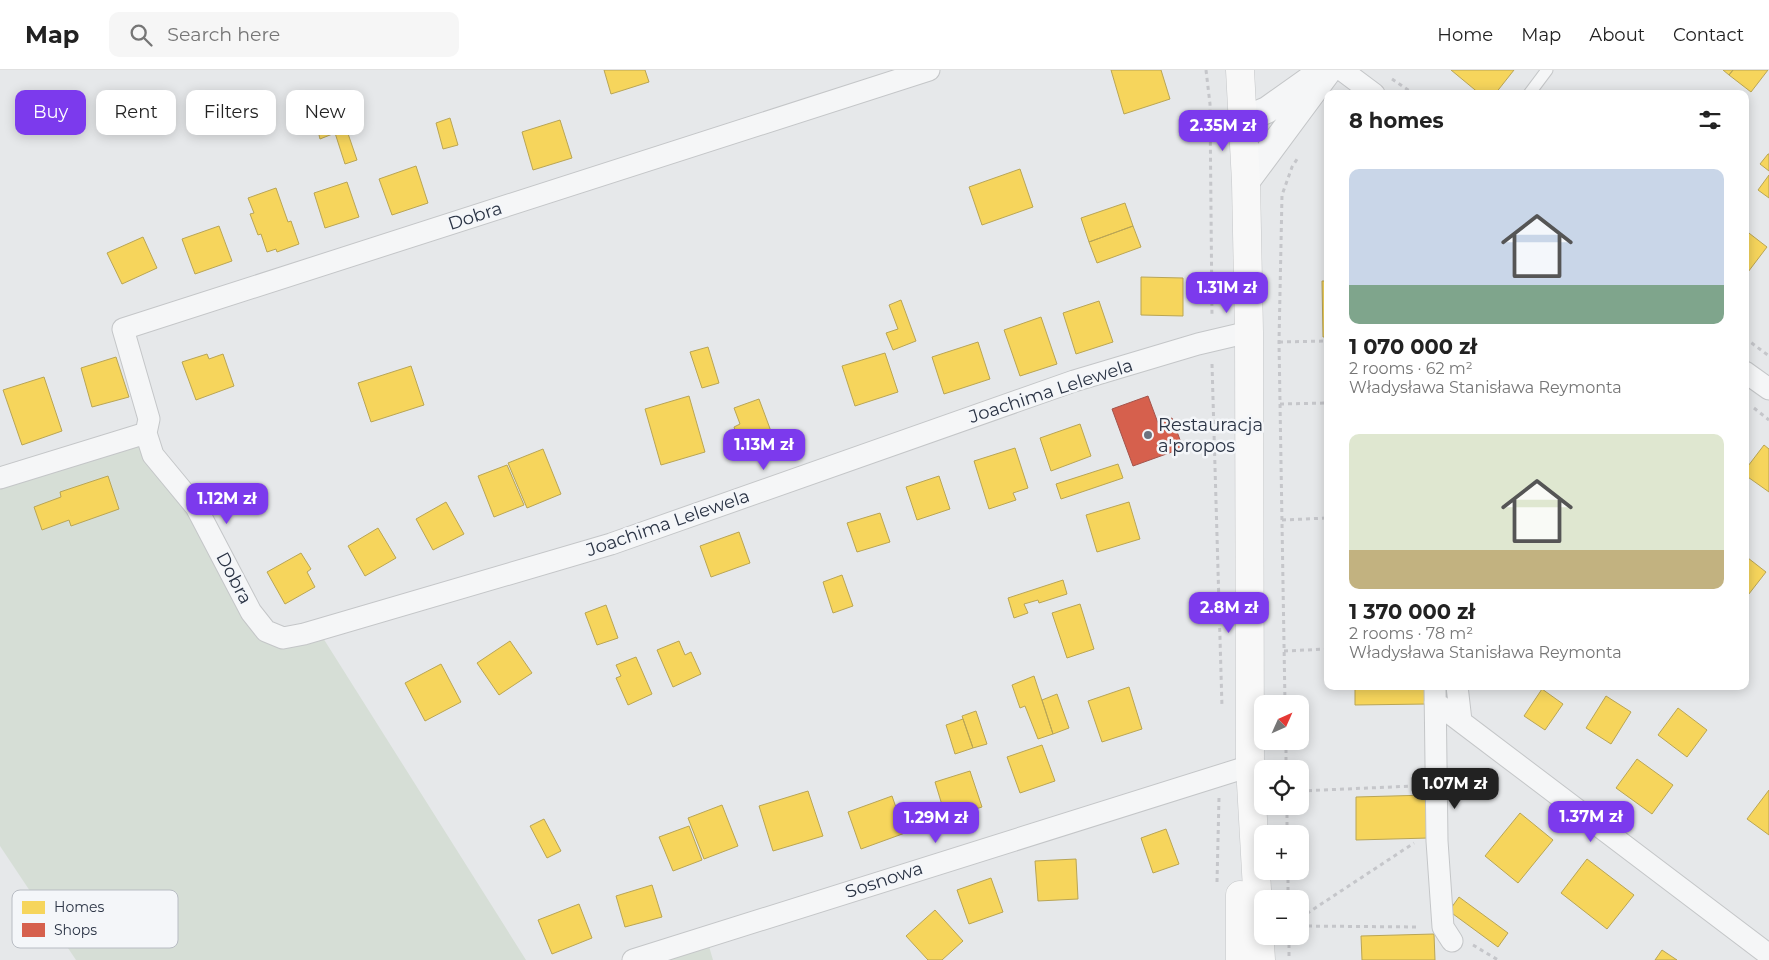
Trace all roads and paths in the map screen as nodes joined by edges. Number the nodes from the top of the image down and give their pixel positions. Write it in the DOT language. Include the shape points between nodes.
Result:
graph roads {
  1 [pos="929,70"];
  2 [pos="1206,70"];
  3 [pos="1240,70"];
  4 [pos="1324,70"];
  5 [pos="1328,70"];
  6 [pos="1342,70"];
  7 [pos="1547,70"];
  8 [pos="1386,75"];
  9 [pos="1369,90"];
  10 [pos="1408,90"];
  11 [pos="1532,90"];
  12 [pos="1243,120"];
  13 [pos="1302,153"];
  14 [pos="1246,182"];
  15 [pos="1249,332"];
  16 [pos="1212,341"];
  17 [pos="1324,341"];
  18 [pos="1749,341"];
  19 [pos="1279,342"];
  20 [pos="1769,356"];
  21 [pos="1749,375"];
  22 [pos="1769,390"];
  23 [pos="1324,403"];
  24 [pos="1280,404"];
  25 [pos="1751,406"];
  26 [pos="1769,420"];
  27 [pos="146,433"];
  28 [pos="0,478"];
  29 [pos="1324,518"];
  30 [pos="1282,520"];
  31 [pos="283,638"];
  32 [pos="1324,649"];
  33 [pos="1284,651"];
  34 [pos="1457,690"];
  35 [pos="1435,694"];
  36 [pos="1285,695"];
  37 [pos="1222,712"];
  38 [pos="1460,721"];
  39 [pos="1250,766"];
  40 [pos="1223,772"];
  41 [pos="1436,785"];
  42 [pos="1309,791"];
  43 [pos="1255,820"];
  44 [pos="1438,841"];
  45 [pos="1217,892"];
  46 [pos="1309,912"];
  47 [pos="1309,926"];
  48 [pos="1447,934"];
  49 [pos="1289,945"];
  50 [pos="1767,956"];
  51 [pos="633,960"];
  52 [pos="1240,960"];
  53 [pos="1260,960"];
  54 [pos="1289,960"];
  1 -- 27 [label="street, Dobra" via="123,329 149,419"];
  2 -- 16 [label="path" via="1210,104"];
  3 -- 12 [label="main road"];
  4 -- 12 [label="street" via="1267,110"];
  5 -- 14 [label="street"];
  6 -- 9 [label="street"];
  7 -- 11 [label="lane"];
  8 -- 10 [label="path"];
  12 -- 14 [label="main road"];
  13 -- 19 [label="path" via="1292,167 1282,195"];
  14 -- 15 [label="main road"];
  15 -- 16 [label="street, Joachima Lelewela"];
  15 -- 39 [label="main road"];
  16 -- 31 [label="street, Joachima Lelewela" via="1074,381 611,544"];
  16 -- 37 [label="path"];
  17 -- 19 [label="path"];
  18 -- 20 [label="path"];
  19 -- 24 [label="path"];
  21 -- 22 [label="street"];
  23 -- 24 [label="path"];
  24 -- 30 [label="path"];
  25 -- 26 [label="path"];
  27 -- 28 [label="street"];
  27 -- 31 [label="street, Dobra" via="153,455 196,507 251,612 266,631"];
  29 -- 30 [label="path"];
  30 -- 33 [label="path"];
  32 -- 33 [label="path"];
  33 -- 36 [label="path"];
  34 -- 38 [label="street"];
  35 -- 38 [label="street"];
  35 -- 41 [label="street"];
  38 -- 50 [label="street"];
  39 -- 40 [label="street, Sosnowa"];
  39 -- 43 [label="main road"];
  40 -- 45 [label="path" via="1219,795"];
  40 -- 51 [label="street, Sosnowa"];
  41 -- 42 [label="path"];
  41 -- 44 [label="street"];
  43 -- 52 [label="main road" via="1240,879"];
  43 -- 53 [label="main road"];
  44 -- 46 [label="path" via="1411,844"];
  44 -- 48 [label="street"];
  47 -- 48 [label="path"];
  49 -- 54 [label="path"];
}
